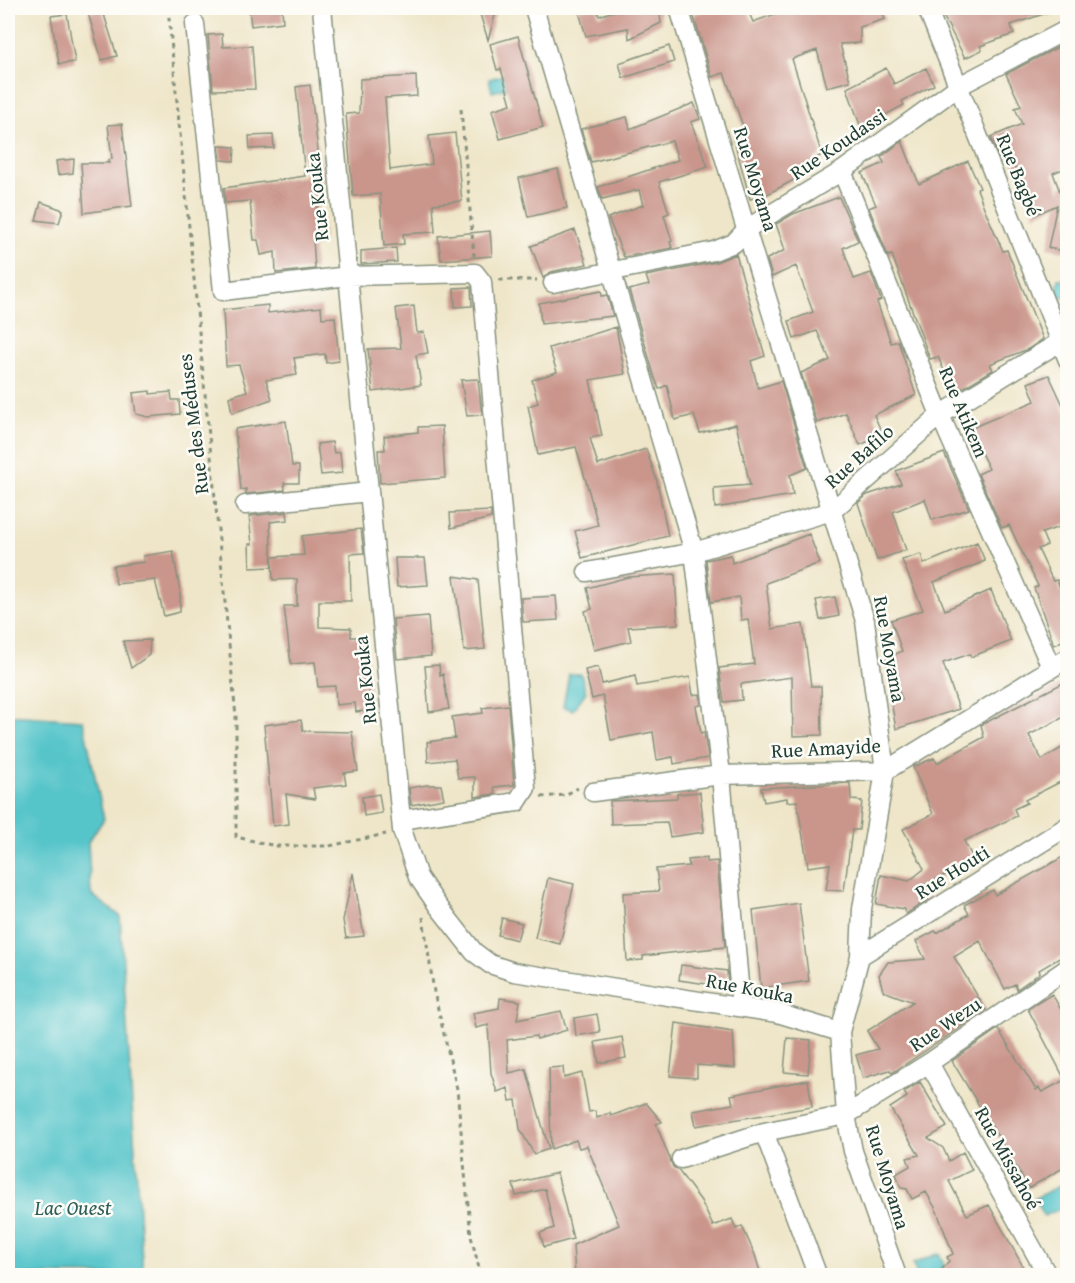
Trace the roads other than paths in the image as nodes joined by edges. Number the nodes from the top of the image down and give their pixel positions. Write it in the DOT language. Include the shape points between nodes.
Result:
graph roads {
  1 [pos="322,8"];
  2 [pos="534,8"];
  3 [pos="680,8"];
  4 [pos="927,8"];
  5 [pos="195,24"];
  6 [pos="1068,29"];
  7 [pos="959,86"];
  8 [pos="842,171"];
  9 [pos="748,228"];
  10 [pos="612,273"];
  11 [pos="348,276"];
  12 [pos="554,283"];
  13 [pos="1064,339"];
  14 [pos="1068,360"];
  15 [pos="940,414"];
  16 [pos="369,492"];
  17 [pos="246,505"];
  18 [pos="832,511"];
  19 [pos="694,552"];
  20 [pos="586,572"];
  21 [pos="1068,658"];
  22 [pos="1051,667"];
  23 [pos="885,771"];
  24 [pos="721,775"];
  25 [pos="593,792"];
  26 [pos="402,825"];
  27 [pos="1068,826"];
  28 [pos="860,956"];
  29 [pos="1068,968"];
  30 [pos="741,1007"];
  31 [pos="840,1032"];
  32 [pos="929,1063"];
  33 [pos="846,1115"];
  34 [pos="764,1132"];
  35 [pos="681,1159"];
  36 [pos="817,1274"];
  37 [pos="897,1275"];
  38 [pos="1048,1275"];
  1 -- 11 [label="street, Rue Kouka"];
  2 -- 10 [label="street"];
  3 -- 9 [label="street, Rue Moyama"];
  4 -- 7 [label="street, Rue Bagbé"];
  5 -- 11 [label="street" via="223,291"];
  6 -- 7 [label="street, Rue Koudassi"];
  7 -- 8 [label="street, Rue Koudassi"];
  7 -- 13 [label="street, Rue Bagbé"];
  8 -- 9 [label="street, Rue Koudassi"];
  8 -- 15 [label="street, Rue Atikem"];
  9 -- 10 [label="street, Rue Koudassi" via="734,243 714,251"];
  9 -- 18 [label="street, Rue Moyama"];
  10 -- 12 [label="street, Rue Koudassi"];
  10 -- 19 [label="street"];
  11 -- 16 [label="street, Rue Kouka"];
  11 -- 26 [label="street" via="479,278 526,788 517,802"];
  13 -- 14 [label="street, Rue Bagbé"];
  13 -- 15 [label="street, Rue Bafilo"];
  15 -- 18 [label="street, Rue Bafilo"];
  15 -- 22 [label="street, Rue Atikem"];
  16 -- 17 [label="street"];
  16 -- 26 [label="street, Rue Kouka"];
  18 -- 19 [label="street, Rue Bafilo"];
  18 -- 23 [label="street, Rue Moyama" via="865,621"];
  19 -- 20 [label="street, Rue Bafilo"];
  19 -- 24 [label="street"];
  21 -- 22 [label="street, Rue Amayide"];
  22 -- 23 [label="street, Rue Amayide"];
  23 -- 24 [label="street, Rue Amayide"];
  23 -- 28 [label="street, Rue Moyama" via="862,909"];
  24 -- 25 [label="street, Rue Amayide"];
  24 -- 30 [label="street"];
  26 -- 30 [label="street, Rue Kouka" via="418,877 474,952 490,964 514,972"];
  27 -- 28 [label="street, Rue Houti"];
  28 -- 31 [label="street, Rue Moyama"];
  29 -- 32 [label="street, Rue Wezu"];
  30 -- 31 [label="street, Rue Kouka"];
  31 -- 33 [label="street, Rue Moyama"];
  32 -- 33 [label="street, Rue Wezu"];
  32 -- 38 [label="street, Rue Missahoé"];
  33 -- 34 [label="street"];
  33 -- 37 [label="street, Rue Moyama" via="859,1171"];
  34 -- 35 [label="street"];
  34 -- 36 [label="street"];
}
